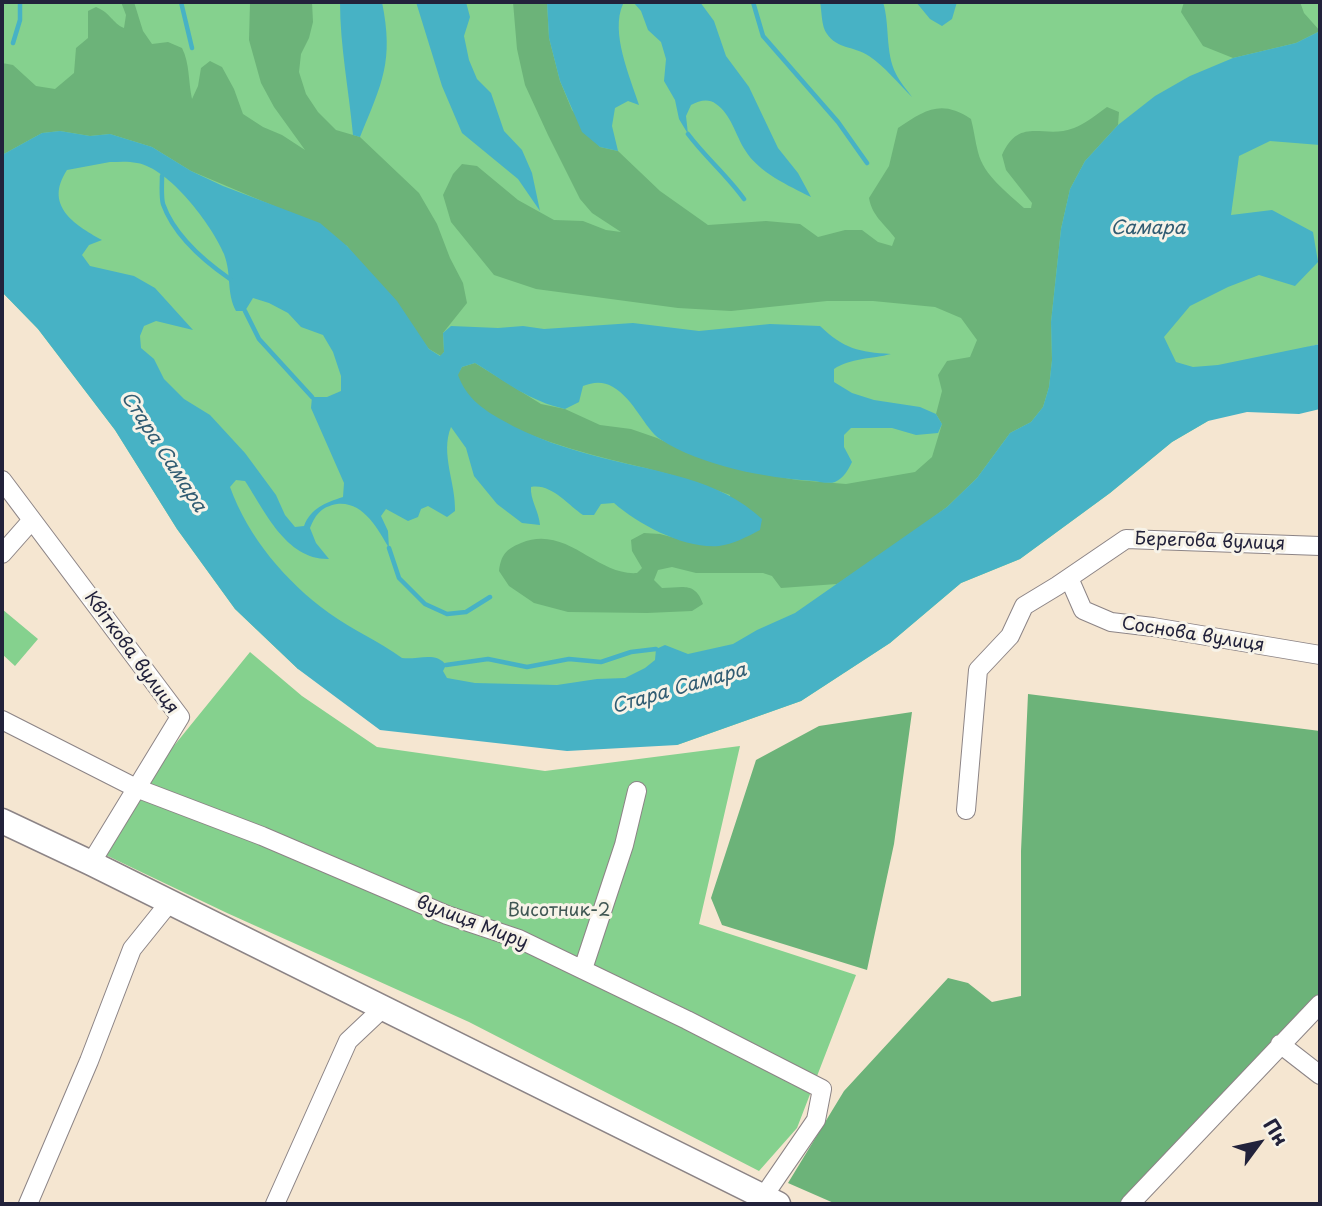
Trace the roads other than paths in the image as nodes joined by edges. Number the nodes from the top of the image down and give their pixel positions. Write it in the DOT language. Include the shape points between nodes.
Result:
graph roads {
  1 [pos="2,480"];
  2 [pos="32,520"];
  3 [pos="1320,546"];
  4 [pos="2,554"];
  5 [pos="1069,578"];
  6 [pos="1320,655"];
  7 [pos="2,720"];
  8 [pos="136,788"];
  9 [pos="637,791"];
  10 [pos="966,810"];
  11 [pos="2,821"];
  12 [pos="91,863"];
  13 [pos="169,903"];
  14 [pos="583,969"];
  15 [pos="1320,1004"];
  16 [pos="383,1008"];
  17 [pos="1280,1044"];
  18 [pos="1320,1075"];
  19 [pos="770,1200"];
  20 [pos="27,1204"];
  21 [pos="275,1204"];
  22 [pos="1130,1204"];
  1 -- 2 [label="street, Квіткова вулиця"];
  2 -- 4 [label="street"];
  2 -- 8 [label="street, Квіткова вулиця" via="180,717"];
  3 -- 5 [label="street, Берегова вулиця" via="1126,539"];
  5 -- 6 [label="street, Соснова вулиця" via="1083,610 1111,622"];
  5 -- 10 [label="street" via="1024,606 1010,636 978,670"];
  7 -- 8 [label="street, вулиця Миру"];
  8 -- 12 [label="street, Квіткова вулиця"];
  8 -- 14 [label="street, вулиця Миру" via="447,915 519,939"];
  9 -- 14 [label="street"];
  11 -- 12 [label="street"];
  12 -- 13 [label="street"];
  13 -- 16 [label="street"];
  13 -- 20 [label="street" via="132,949"];
  14 -- 19 [label="street, вулиця Миру" via="822,1089 816,1120"];
  15 -- 17 [label="street"];
  16 -- 19 [label="street"];
  16 -- 21 [label="street" via="348,1041"];
  17 -- 18 [label="street"];
  17 -- 22 [label="street"];
}
